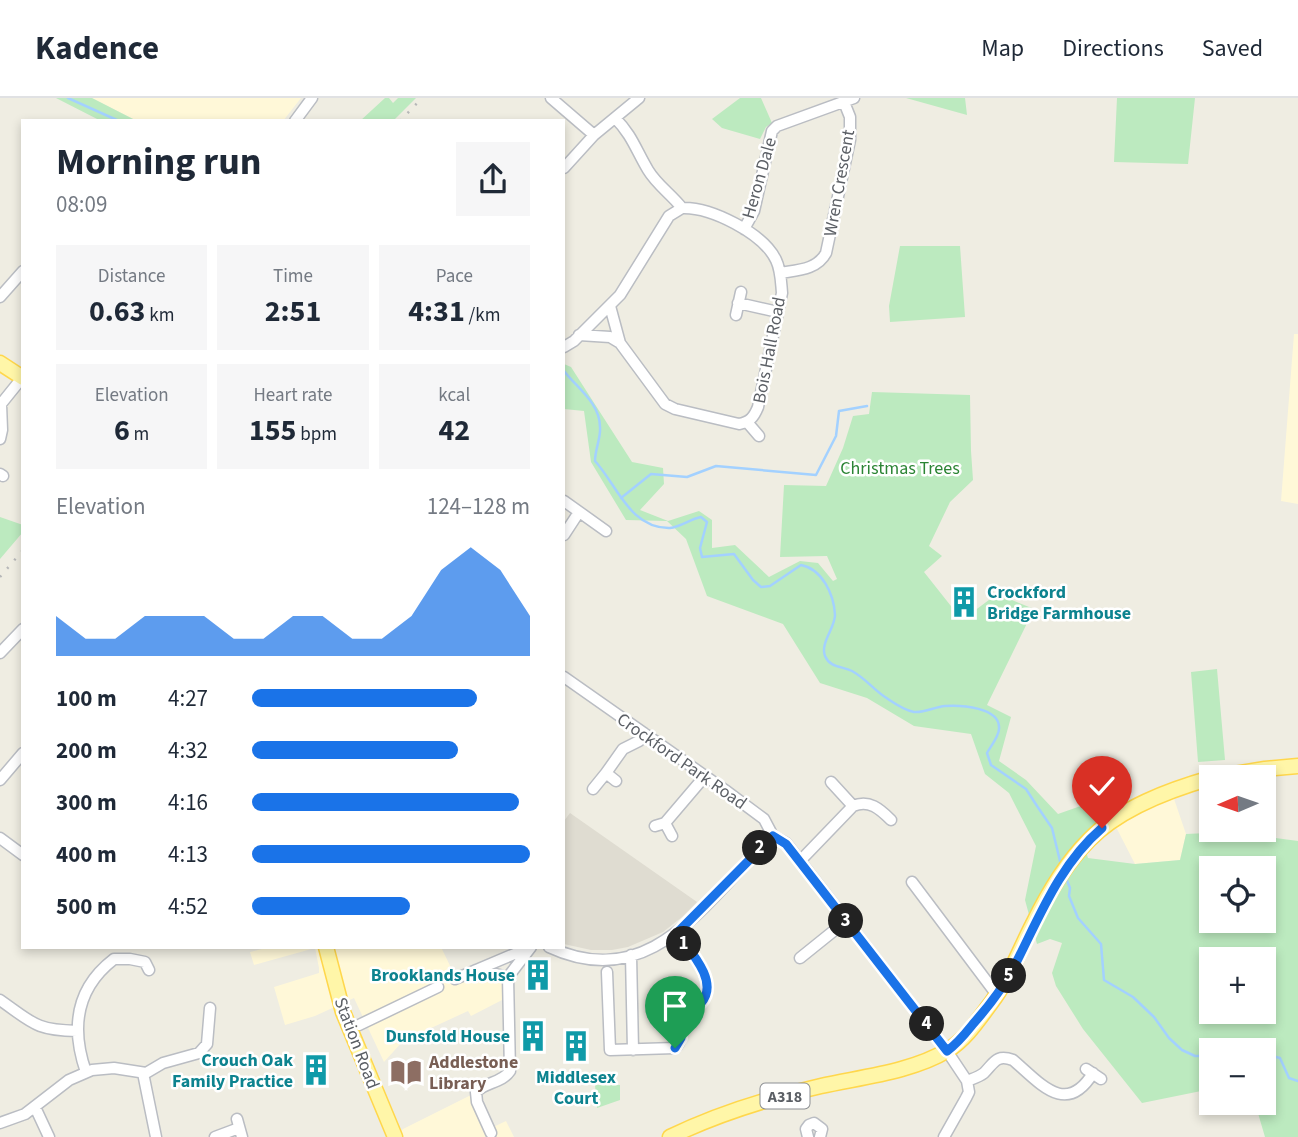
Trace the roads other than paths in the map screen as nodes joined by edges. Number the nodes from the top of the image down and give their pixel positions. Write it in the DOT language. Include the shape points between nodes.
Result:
graph roads {
  1 [pos="312,98"];
  2 [pos="551,98"];
  3 [pos="639,98"];
  4 [pos="849,100"];
  5 [pos="615,118"];
  6 [pos="296,119"];
  7 [pos="594,135"];
  8 [pos="565,167"];
  9 [pos="682,208"];
  10 [pos="744,229"];
  11 [pos="21,273"];
  12 [pos="780,273"];
  13 [pos="0,297"];
  14 [pos="738,303"];
  15 [pos="610,306"];
  16 [pos="778,312"];
  17 [pos="579,335"];
  18 [pos="620,343"];
  19 [pos="565,346"];
  20 [pos="0,363"];
  21 [pos="21,377"];
  22 [pos="21,379"];
  23 [pos="747,422"];
  24 [pos="759,436"];
  25 [pos="0,439"];
  26 [pos="565,501"];
  27 [pos="579,512"];
  28 [pos="606,531"];
  29 [pos="565,533"];
  30 [pos="21,631"];
  31 [pos="0,653"];
  32 [pos="565,678"];
  33 [pos="644,733"];
  34 [pos="21,755"];
  35 [pos="1298,766"];
  36 [pos="1276,769"];
  37 [pos="606,773"];
  38 [pos="705,776"];
  39 [pos="0,780"];
  40 [pos="616,781"];
  41 [pos="831,782"];
  42 [pos="1199,783"];
  43 [pos="593,789"];
  44 [pos="853,806"];
  45 [pos="891,820"];
  46 [pos="672,836"];
  47 [pos="773,836"];
  48 [pos="0,838"];
  49 [pos="21,854"];
  50 [pos="800,861"];
  51 [pos="912,882"];
  52 [pos="846,921"];
  53 [pos="677,933"];
  54 [pos="327,949"];
  55 [pos="529,949"];
  56 [pos="554,949"];
  57 [pos="519,952"];
  58 [pos="631,955"];
  59 [pos="807,957"];
  60 [pos="149,970"];
  61 [pos="476,970"];
  62 [pos="607,972"];
  63 [pos="500,975"];
  64 [pos="455,979"];
  65 [pos="438,987"];
  66 [pos="997,995"];
  67 [pos="0,1000"];
  68 [pos="210,1008"];
  69 [pos="359,1025"];
  70 [pos="77,1031"];
  71 [pos="633,1049"];
  72 [pos="947,1051"];
  73 [pos="86,1072"];
  74 [pos="143,1073"];
  75 [pos="1093,1074"];
  76 [pos="967,1081"];
  77 [pos="34,1107"];
  78 [pos="0,1124"];
  79 [pos="239,1128"];
  80 [pos="491,1133"];
  81 [pos="49,1137"];
  82 [pos="156,1137"];
  83 [pos="215,1137"];
  84 [pos="394,1137"];
  85 [pos="670,1137"];
  86 [pos="808,1137"];
  87 [pos="820,1137"];
  88 [pos="944,1137"];
  1 -- 6 [label="street"];
  2 -- 7 [label="street"];
  3 -- 5 [label="street"];
  4 -- 10 [label="street, Heron Dale" via="772,131 754,211"];
  4 -- 12 [label="street, Wren Crescent" via="850,140 826,253 811,267"];
  5 -- 7 [label="street"];
  5 -- 9 [label="street" via="634,141 648,171"];
  7 -- 8 [label="street"];
  9 -- 10 [label="street, Bois Hall Road" via="703,210"];
  9 -- 15 [label="street" via="669,216"];
  10 -- 12 [label="street, Bois Hall Road" via="765,246"];
  11 -- 13 [label="street"];
  12 -- 16 [label="street, Bois Hall Road"];
  14 -- 16 [label="street"];
  15 -- 17 [label="street"];
  15 -- 18 [label="street"];
  16 -- 23 [label="street, Bois Hall Road" via="758,407"];
  17 -- 18 [label="street" via="610,337"];
  17 -- 19 [label="street"];
  18 -- 23 [label="street, Bois Hall Road" via="665,404 728,423"];
  20 -- 21 [label="main road"];
  22 -- 25 [label="street" via="1,404"];
  23 -- 24 [label="street, Bois Hall Road"];
  26 -- 27 [label="street"];
  27 -- 28 [label="street"];
  27 -- 29 [label="street"];
  30 -- 31 [label="street"];
  32 -- 33 [label="street, Crockford Park Road"];
  33 -- 37 [label="street" via="623,749"];
  33 -- 38 [label="street, Crockford Park Road"];
  34 -- 39 [label="street"];
  35 -- 36 [label="main road, A318"];
  37 -- 40 [label="street"];
  37 -- 43 [label="street"];
  38 -- 46 [label="street" via="660,824"];
  38 -- 47 [label="street, Crockford Park Road" via="764,819"];
  41 -- 44 [label="street"];
  42 -- 66 [label="main road, A318" via="1161,795 1111,822 1088,841 1048,897"];
  44 -- 45 [label="street" via="870,804"];
  44 -- 50 [label="street"];
  47 -- 50 [label="street, Crockford Park Road"];
  47 -- 53 [label="street"];
  48 -- 49 [label="street"];
  50 -- 52 [label="street, Crockford Park Road"];
  51 -- 66 [label="street"];
  52 -- 59 [label="street"];
  52 -- 72 [label="street, Crockford Park Road"];
  53 -- 58 [label="street"];
  53 -- 71 [label="street" via="701,966 705,998 681,1008 681,1038 675,1048"];
  54 -- 84 [label="main road, Station Road" via="343,1012"];
  55 -- 80 [label="street" via="508,976 510,1071 475,1092"];
  56 -- 58 [label="street" via="602,958"];
  57 -- 61 [label="street"];
  58 -- 71 [label="street"];
  60 -- 70 [label="street" via="139,960 121,958 108,964 84,999"];
  61 -- 63 [label="street"];
  61 -- 64 [label="street"];
  62 -- 71 [label="street" via="610,1050"];
  65 -- 69 [label="street"];
  66 -- 72 [label="main road, A318"];
  67 -- 70 [label="street" via="43,1029"];
  68 -- 74 [label="street" via="207,1044 200,1053"];
  70 -- 73 [label="street"];
  72 -- 76 [label="street, Crockford Park Road"];
  72 -- 85 [label="main road, A318" via="878,1074 740,1109"];
  73 -- 74 [label="street" via="105,1068"];
  73 -- 77 [label="street"];
  74 -- 82 [label="street"];
  75 -- 76 [label="street" via="1074,1094 1056,1094 1005,1057"];
  76 -- 88 [label="street" via="967,1098"];
  77 -- 78 [label="street"];
  77 -- 81 [label="street"];
  79 -- 83 [label="street"];
  86 -- 87 [label="street" via="806,1129 814,1123 822,1129"];
}
